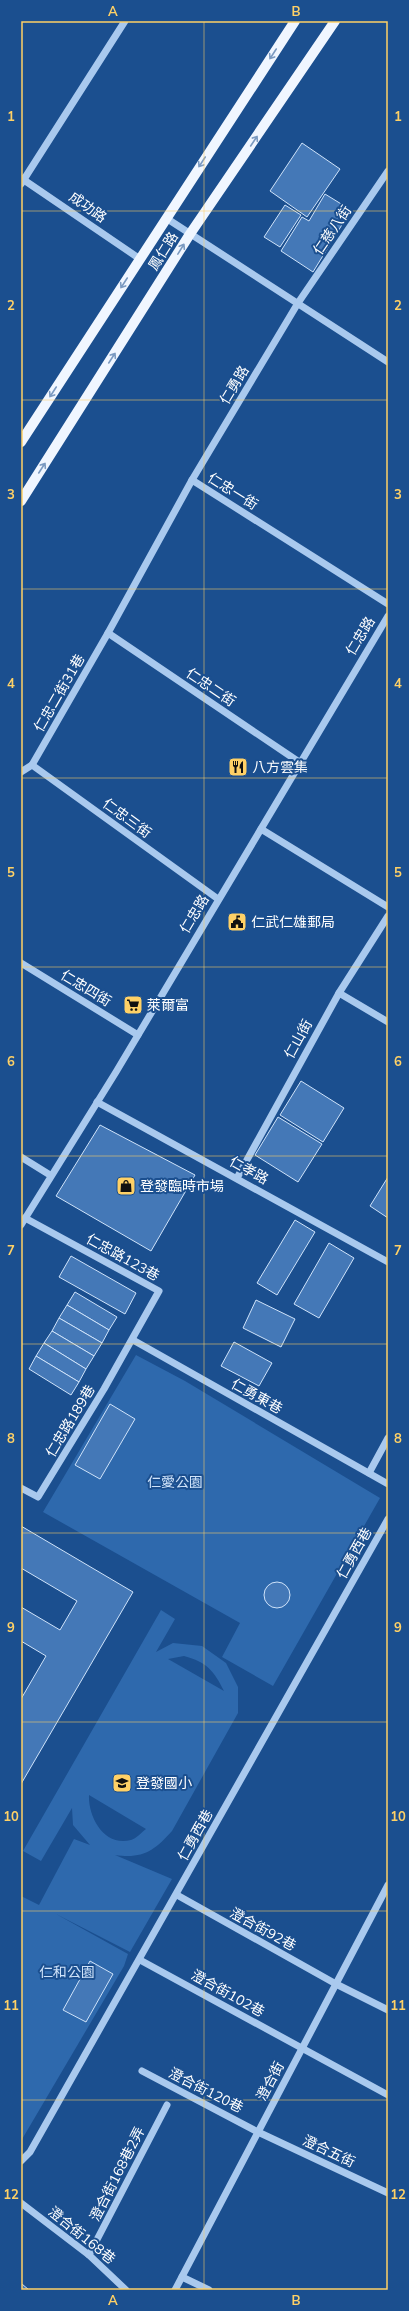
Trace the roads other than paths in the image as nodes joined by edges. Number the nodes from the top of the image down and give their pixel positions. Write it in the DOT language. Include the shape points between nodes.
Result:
graph roads {
  1 [pos="125,21"];
  2 [pos="295,21"];
  3 [pos="335,21"];
  4 [pos="388,171"];
  5 [pos="22,181"];
  6 [pos="166,218"];
  7 [pos="190,234"];
  8 [pos="140,259"];
  9 [pos="298,304"];
  10 [pos="388,362"];
  11 [pos="21,442"];
  12 [pos="192,480"];
  13 [pos="21,501"];
  14 [pos="388,604"];
  15 [pos="388,616"];
  16 [pos="108,633"];
  17 [pos="299,762"];
  18 [pos="32,765"];
  19 [pos="21,772"];
  20 [pos="260,829"];
  21 [pos="218,900"];
  22 [pos="388,907"];
  23 [pos="388,916"];
  24 [pos="21,963"];
  25 [pos="339,993"];
  26 [pos="388,1022"];
  27 [pos="138,1035"];
  28 [pos="97,1102"];
  29 [pos="21,1157"];
  30 [pos="50,1175"];
  31 [pos="237,1178"];
  32 [pos="25,1218"];
  33 [pos="21,1225"];
  34 [pos="388,1262"];
  35 [pos="133,1340"];
  36 [pos="388,1438"];
  37 [pos="368,1473"];
  38 [pos="388,1484"];
  39 [pos="21,1488"];
  40 [pos="388,1520"];
  41 [pos="388,1885"];
  42 [pos="177,1895"];
  43 [pos="140,1960"];
  44 [pos="336,1984"];
  45 [pos="388,2010"];
  46 [pos="303,2048"];
  47 [pos="142,2071"];
  48 [pos="388,2095"];
  49 [pos="167,2105"];
  50 [pos="258,2132"];
  51 [pos="21,2161"];
  52 [pos="388,2193"];
  53 [pos="21,2203"];
  54 [pos="90,2255"];
  55 [pos="182,2277"];
  56 [pos="126,2290"];
  57 [pos="175,2290"];
  58 [pos="208,2290"];
  1 -- 5 [label="street"];
  2 -- 6 [label="main road, 鳳仁路, one-way"];
  7 -- 3 [label="main road, 鳳仁路, one-way"];
  4 -- 9 [label="street, 仁慈八街"];
  5 -- 8 [label="street, 成功路"];
  6 -- 7 [label="street"];
  6 -- 8 [label="main road, 鳳仁路"];
  7 -- 9 [label="street"];
  13 -- 7 [label="main road, 鳳仁路, one-way"];
  8 -- 11 [label="main road, 鳳仁路, one-way"];
  9 -- 10 [label="street"];
  9 -- 12 [label="street, 仁勇路"];
  12 -- 14 [label="street, 仁忠一街"];
  12 -- 16 [label="street, 仁忠一街"];
  15 -- 17 [label="street, 仁忠路"];
  16 -- 17 [label="street, 仁忠二街"];
  16 -- 18 [label="street, 仁忠二街31巷"];
  17 -- 20 [label="street, 仁忠路"];
  18 -- 19 [label="street"];
  18 -- 21 [label="street, 仁忠三街"];
  20 -- 21 [label="street, 仁忠路"];
  20 -- 22 [label="street"];
  21 -- 27 [label="street, 仁忠路"];
  23 -- 25 [label="street, 仁山街"];
  24 -- 27 [label="street, 仁忠四街"];
  25 -- 26 [label="street"];
  25 -- 31 [label="street, 仁山街"];
  27 -- 28 [label="street, 仁忠路"];
  28 -- 30 [label="street, 仁忠路"];
  28 -- 31 [label="street, 仁孝路"];
  29 -- 30 [label="street"];
  30 -- 32 [label="street, 仁忠路"];
  31 -- 34 [label="street, 仁孝路"];
  32 -- 33 [label="street, 仁忠路"];
  32 -- 35 [label="street, 仁忠路123巷" via="159,1291"];
  35 -- 37 [label="street, 仁勇東巷"];
  35 -- 39 [label="street, 仁忠路189巷" via="38,1497"];
  36 -- 37 [label="street"];
  37 -- 38 [label="street"];
  40 -- 42 [label="street, 仁勇西巷"];
  41 -- 44 [label="street, 澄合街"];
  42 -- 43 [label="street, 仁勇西巷"];
  42 -- 44 [label="street, 澄合街92巷"];
  43 -- 46 [label="street, 澄合街102巷"];
  43 -- 51 [label="street, 仁勇西巷" via="30,2152"];
  44 -- 45 [label="street, 澄合街92巷"];
  44 -- 46 [label="street, 澄合街"];
  46 -- 48 [label="street, 澄合街102巷"];
  46 -- 50 [label="street, 澄合街"];
  47 -- 50 [label="street, 澄合街120巷"];
  49 -- 54 [label="street, 澄合街168巷2弄"];
  50 -- 52 [label="street, 澄合五街"];
  50 -- 55 [label="street, 澄合街"];
  53 -- 54 [label="street, 澄合街168巷"];
  54 -- 56 [label="street, 澄合街168巷"];
  55 -- 57 [label="street, 澄合街"];
  55 -- 58 [label="street"];
}
